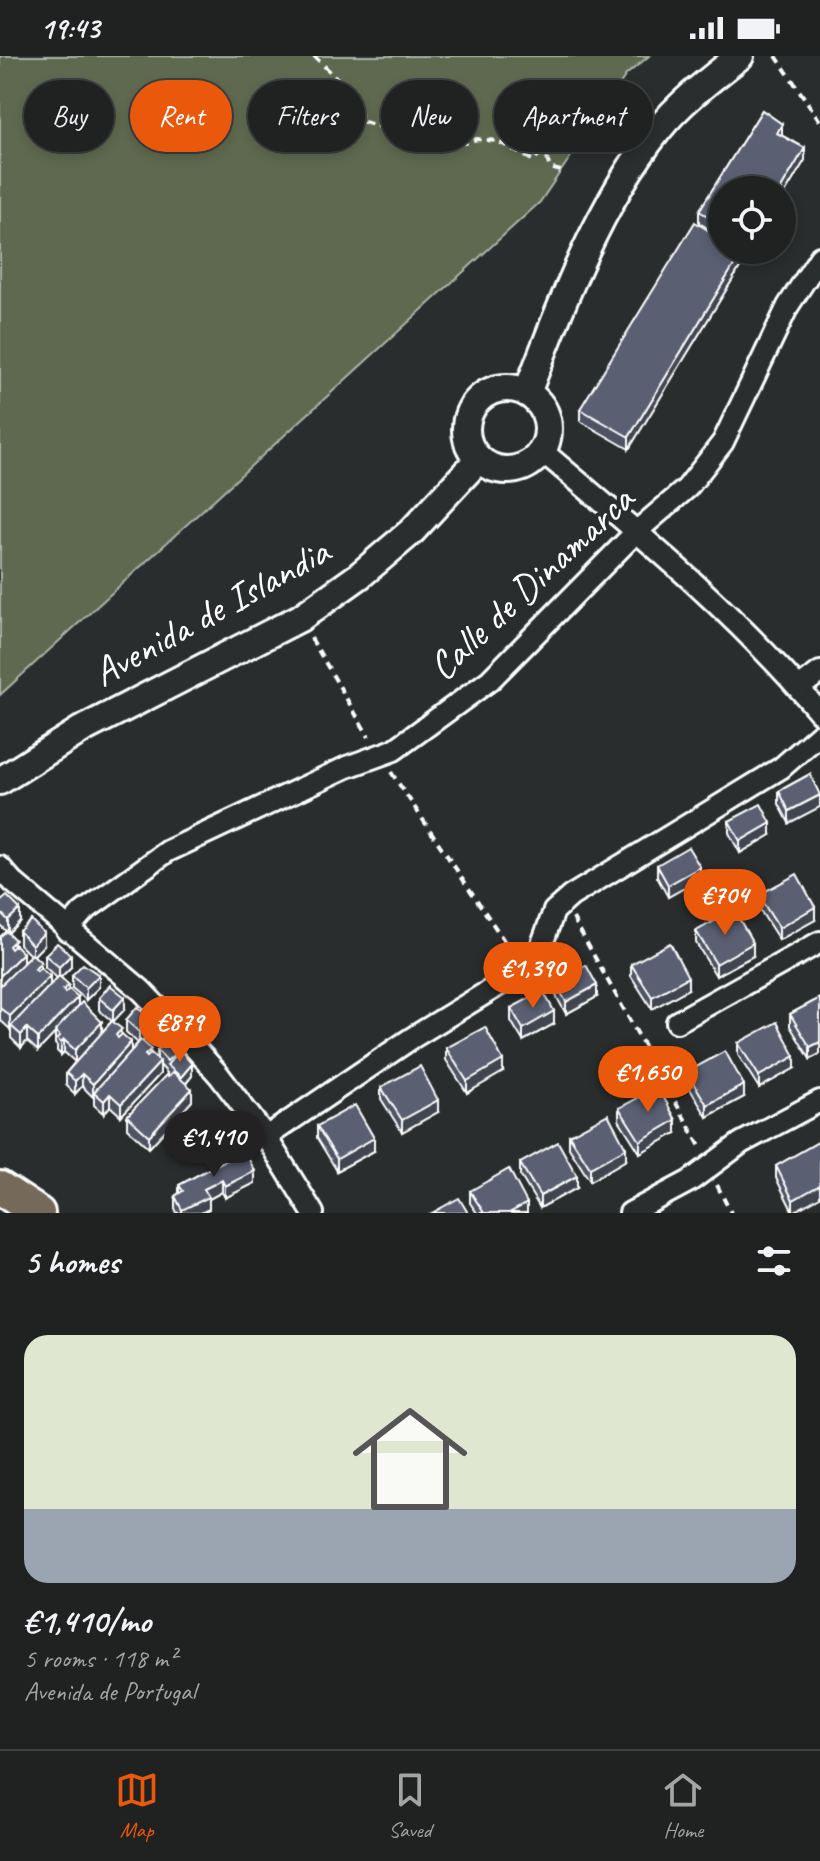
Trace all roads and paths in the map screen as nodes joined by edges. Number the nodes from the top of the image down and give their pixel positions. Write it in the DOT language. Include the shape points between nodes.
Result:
graph roads {
  1 [pos="314,56"];
  2 [pos="740,56"];
  3 [pos="776,56"];
  4 [pos="820,121"];
  5 [pos="561,171"];
  6 [pos="820,257"];
  7 [pos="527,393"];
  8 [pos="542,451"];
  9 [pos="479,459"];
  10 [pos="637,531"];
  11 [pos="300,618"];
  12 [pos="820,672"];
  13 [pos="799,688"];
  14 [pos="820,713"];
  15 [pos="820,734"];
  16 [pos="380,755"];
  17 [pos="0,781"];
  18 [pos="0,867"];
  19 [pos="564,902"];
  20 [pos="67,930"];
  21 [pos="820,942"];
  22 [pos="523,970"];
  23 [pos="677,1022"];
  24 [pos="820,1101"];
  25 [pos="266,1137"];
  26 [pos="711,1165"];
  27 [pos="0,1188"];
  28 [pos="38,1213"];
  29 [pos="313,1213"];
  30 [pos="630,1213"];
  31 [pos="731,1213"];
  1 -- 5 [label="path" via="349,90 364,122 466,143 497,141 534,161 539,154 546,156 550,168"];
  2 -- 7 [label="street" via="659,128 620,186 576,272"];
  3 -- 4 [label="path"];
  6 -- 10 [label="street, Calle de Dinamarca" via="788,306 723,442 687,488"];
  7 -- 8 [label="street" via="547,419"];
  7 -- 9 [label="street" via="497,389 473,405 466,430"];
  8 -- 9 [label="street" via="527,465 507,470"];
  8 -- 10 [label="street"];
  9 -- 11 [label="street, Avenida de Islandia" via="412,531"];
  10 -- 13 [label="street"];
  10 -- 16 [label="street, Calle de Dinamarca" via="490,680"];
  11 -- 16 [label="path"];
  11 -- 17 [label="street, Avenida de Islandia" via="81,730"];
  12 -- 13 [label="street"];
  13 -- 14 [label="street"];
  15 -- 19 [label="street" via="781,768"];
  16 -- 20 [label="street, Calle de Dinamarca" via="168,851 83,912"];
  16 -- 22 [label="path"];
  18 -- 20 [label="street"];
  19 -- 22 [label="street" via="554,911 535,963"];
  19 -- 26 [label="path"];
  20 -- 25 [label="street" via="166,1016"];
  21 -- 23 [label="street"];
  22 -- 25 [label="street"];
  24 -- 26 [label="street"];
  25 -- 29 [label="street"];
  26 -- 30 [label="street"];
  26 -- 31 [label="path"];
  27 -- 28 [label="main road"];
}
